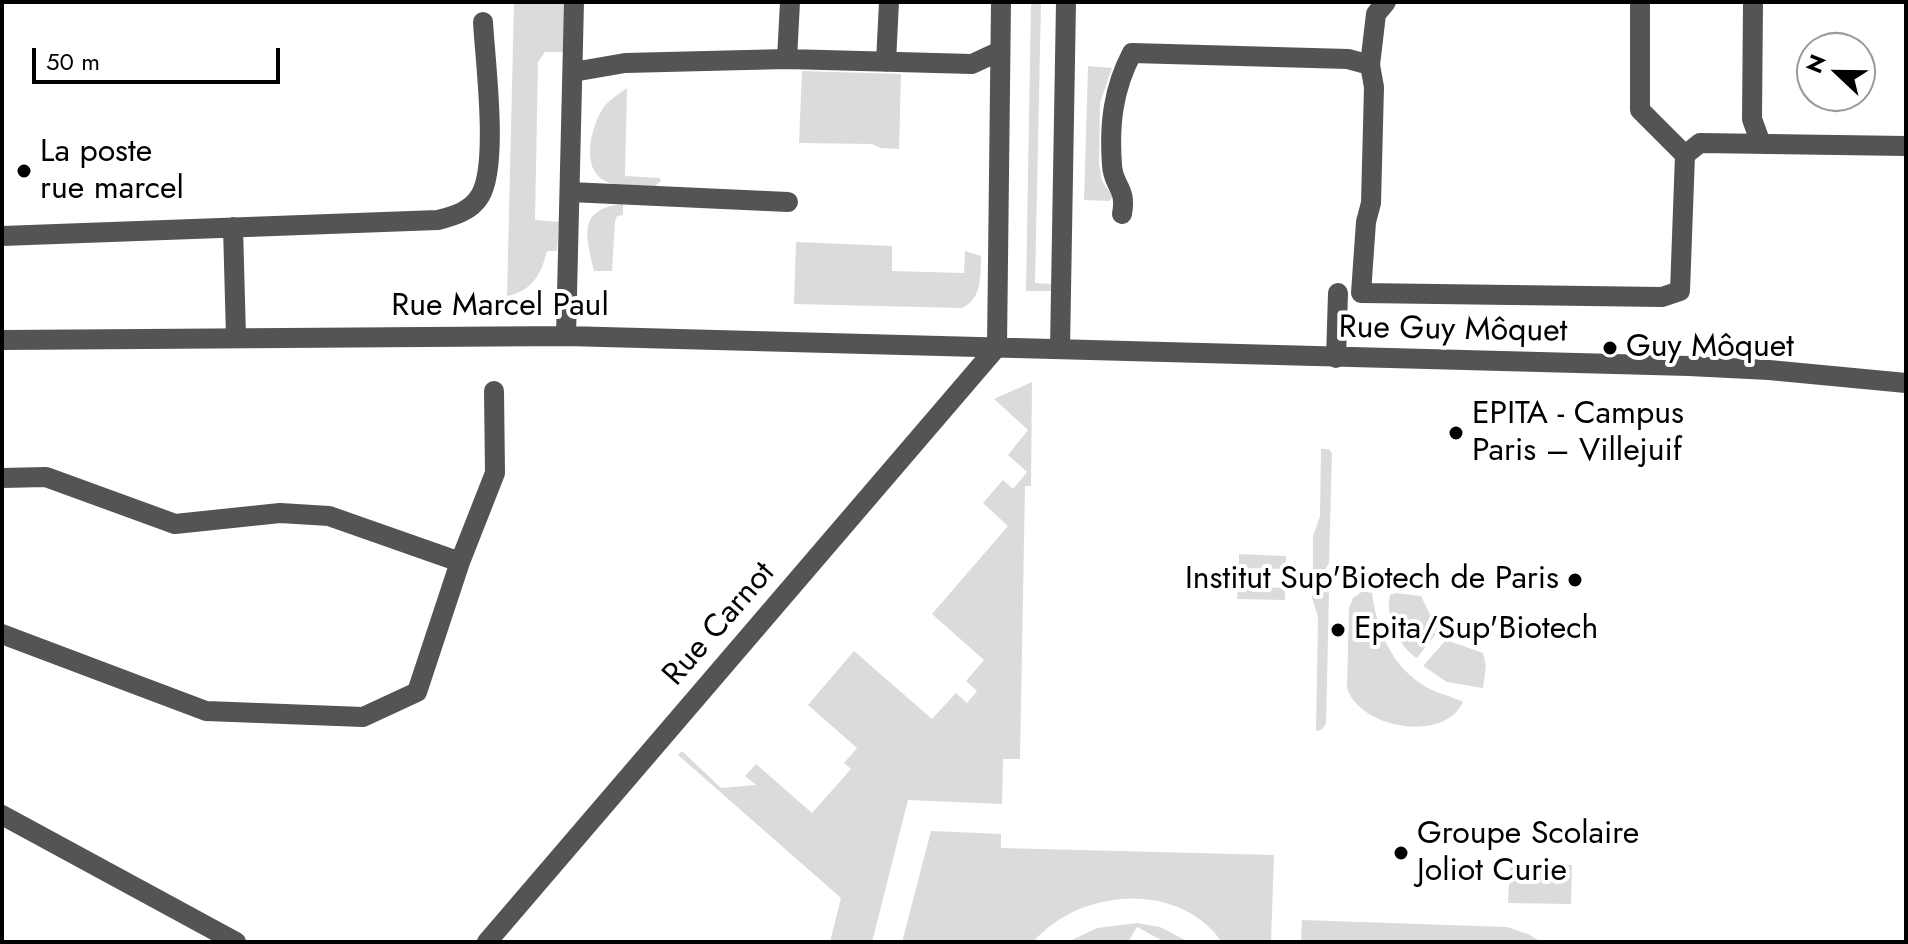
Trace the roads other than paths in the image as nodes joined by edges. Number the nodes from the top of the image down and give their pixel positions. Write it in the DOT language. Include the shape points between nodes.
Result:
graph roads {
  1 [pos="574,2"];
  2 [pos="790,2"];
  3 [pos="889,2"];
  4 [pos="1001,2"];
  5 [pos="1066,2"];
  6 [pos="1386,2"];
  7 [pos="1640,2"];
  8 [pos="1753,2"];
  9 [pos="483,22"];
  10 [pos="1000,51"];
  11 [pos="787,59"];
  12 [pos="886,62"];
  13 [pos="1370,65"];
  14 [pos="573,72"];
  15 [pos="1761,144"];
  16 [pos="1906,146"];
  17 [pos="1685,155"];
  18 [pos="570,192"];
  19 [pos="788,202"];
  20 [pos="1122,214"];
  21 [pos="233,227"];
  22 [pos="2,236"];
  23 [pos="1338,293"];
  24 [pos="566,336"];
  25 [pos="236,337"];
  26 [pos="2,340"];
  27 [pos="997,347"];
  28 [pos="1060,349"];
  29 [pos="1336,358"];
  30 [pos="1906,383"];
  31 [pos="494,391"];
  32 [pos="2,478"];
  33 [pos="460,562"];
  34 [pos="2,634"];
  35 [pos="2,815"];
  36 [pos="236,942"];
  37 [pos="487,942"];
  1 -- 14 [label="street"];
  2 -- 11 [label="street"];
  3 -- 12 [label="street"];
  4 -- 10 [label="street"];
  5 -- 28 [label="street"];
  6 -- 13 [label="street" via="1376,14"];
  7 -- 17 [label="street" via="1640,110"];
  8 -- 15 [label="street" via="1752,119"];
  9 -- 21 [label="street" via="490,150 487,179 470,206 438,220"];
  10 -- 12 [label="street" via="972,64"];
  10 -- 27 [label="street"];
  11 -- 12 [label="street"];
  11 -- 14 [label="street" via="625,63"];
  13 -- 17 [label="street" via="1371,203 1361,293 1662,297 1680,291"];
  13 -- 20 [label="street" via="1348,59 1132,53 1114,96 1112,169 1125,198"];
  14 -- 18 [label="street"];
  15 -- 16 [label="street"];
  15 -- 17 [label="street" via="1700,143"];
  18 -- 19 [label="street"];
  18 -- 24 [label="street"];
  21 -- 22 [label="street"];
  21 -- 25 [label="street"];
  23 -- 29 [label="street"];
  24 -- 25 [label="street, Rue Marcel Paul"];
  24 -- 27 [label="street, Rue Marcel Paul"];
  25 -- 26 [label="street, Rue Marcel Paul"];
  27 -- 28 [label="street, Rue Guy Môquet"];
  27 -- 37 [label="street, Rue Carnot"];
  28 -- 29 [label="street, Rue Guy Môquet"];
  29 -- 30 [label="street, Rue Guy Môquet" via="1689,366"];
  31 -- 33 [label="street" via="495,473"];
  32 -- 33 [label="street" via="46,477 175,524 280,513 329,516"];
  33 -- 34 [label="street" via="417,692 363,717 206,711"];
  35 -- 36 [label="street"];
}
